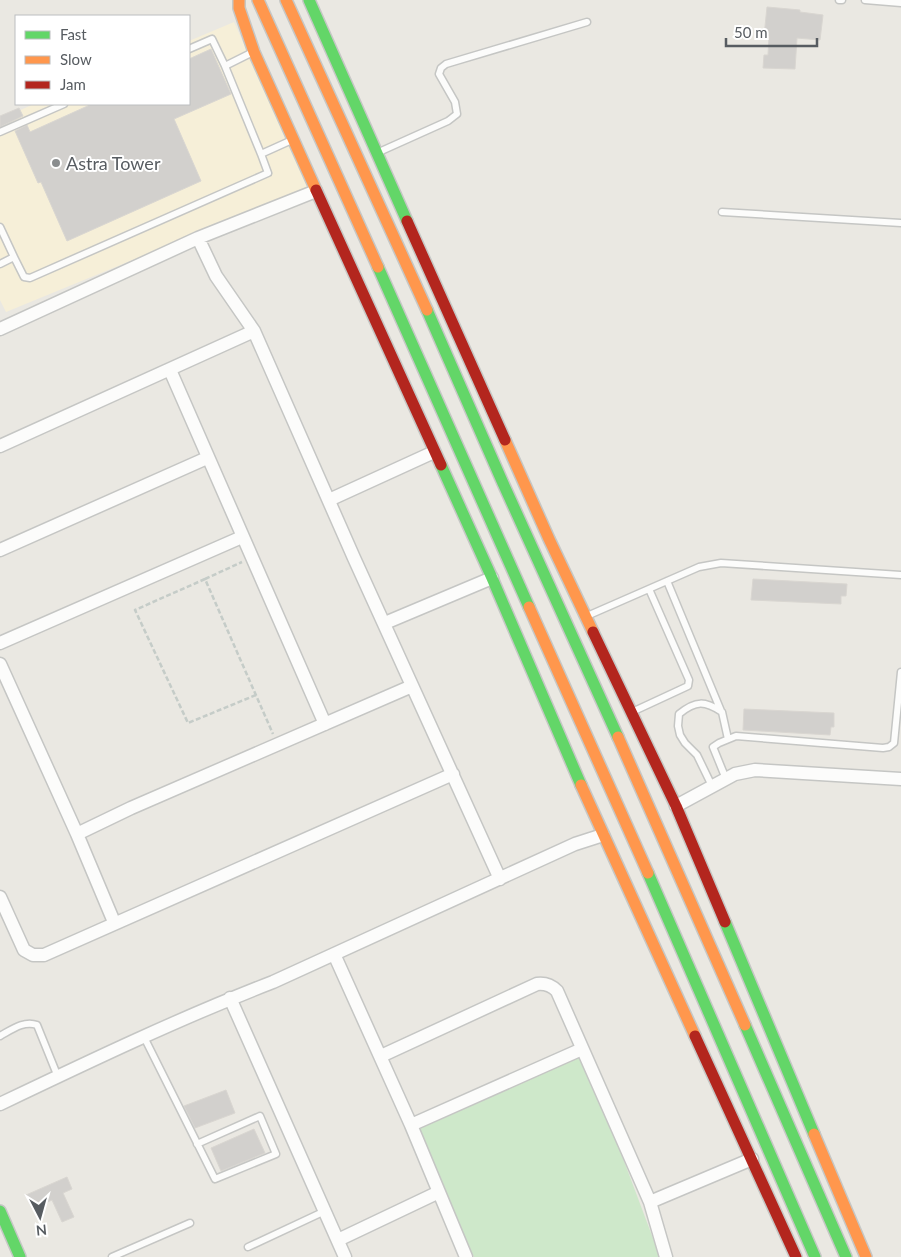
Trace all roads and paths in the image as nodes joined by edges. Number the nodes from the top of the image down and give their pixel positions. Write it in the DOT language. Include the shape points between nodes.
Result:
graph roads {
  1 [pos="238,0"];
  2 [pos="258,0"];
  3 [pos="286,0"];
  4 [pos="309,0"];
  5 [pos="865,0"];
  6 [pos="901,3"];
  7 [pos="587,22"];
  8 [pos="190,49"];
  9 [pos="254,52"];
  10 [pos="224,66"];
  11 [pos="62,105"];
  12 [pos="0,132"];
  13 [pos="293,140"];
  14 [pos="377,153"];
  15 [pos="261,154"];
  16 [pos="316,192"];
  17 [pos="722,212"];
  18 [pos="901,223"];
  19 [pos="0,227"];
  20 [pos="198,238"];
  21 [pos="14,257"];
  22 [pos="0,264"];
  23 [pos="0,329"];
  24 [pos="254,331"];
  25 [pos="170,370"];
  26 [pos="0,446"];
  27 [pos="434,452"];
  28 [pos="207,458"];
  29 [pos="329,500"];
  30 [pos="242,537"];
  31 [pos="0,550"];
  32 [pos="251,557"];
  33 [pos="901,575"];
  34 [pos="492,578"];
  35 [pos="205,579"];
  36 [pos="667,581"];
  37 [pos="649,589"];
  38 [pos="586,617"];
  39 [pos="385,623"];
  40 [pos="0,643"];
  41 [pos="0,664"];
  42 [pos="901,672"];
  43 [pos="412,686"];
  44 [pos="256,695"];
  45 [pos="631,712"];
  46 [pos="722,712"];
  47 [pos="325,724"];
  48 [pos="728,739"];
  49 [pos="278,744"];
  50 [pos="453,774"];
  51 [pos="726,779"];
  52 [pos="901,779"];
  53 [pos="712,786"];
  54 [pos="676,806"];
  55 [pos="77,834"];
  56 [pos="603,835"];
  57 [pos="500,879"];
  58 [pos="0,897"];
  59 [pos="114,922"];
  60 [pos="334,954"];
  61 [pos="230,998"];
  62 [pos="0,1036"];
  63 [pos="144,1037"];
  64 [pos="582,1049"];
  65 [pos="381,1056"];
  66 [pos="764,1068"];
  67 [pos="58,1077"];
  68 [pos="793,1084"];
  69 [pos="721,1090"];
  70 [pos="0,1104"];
  71 [pos="748,1104"];
  72 [pos="411,1125"];
  73 [pos="198,1144"];
  74 [pos="752,1159"];
  75 [pos="439,1192"];
  76 [pos="650,1202"];
  77 [pos="0,1211"];
  78 [pos="325,1211"];
  79 [pos="190,1223"];
  80 [pos="338,1240"];
  81 [pos="248,1247"];
  82 [pos="20,1257"];
  83 [pos="112,1257"];
  84 [pos="345,1257"];
  85 [pos="466,1257"];
  86 [pos="666,1257"];
  87 [pos="796,1257"];
  88 [pos="815,1257"];
  89 [pos="846,1257"];
  90 [pos="866,1257"];
  1 -- 9 [label="street"];
  2 -- 71 [label="street"];
  3 -- 66 [label="street" via="394,235"];
  4 -- 14 [label="street"];
  5 -- 6 [label="lane"];
  7 -- 14 [label="lane" via="446,64 439,74 455,102 457,114 448,122"];
  8 -- 10 [label="lane" via="212,39"];
  9 -- 10 [label="lane"];
  9 -- 13 [label="street"];
  10 -- 15 [label="lane"];
  11 -- 12 [label="lane"];
  13 -- 15 [label="lane"];
  13 -- 16 [label="street"];
  14 -- 38 [label="street"];
  15 -- 21 [label="lane" via="268,173 30,278 24,277"];
  16 -- 20 [label="street"];
  16 -- 27 [label="street"];
  17 -- 18 [label="lane"];
  19 -- 21 [label="lane"];
  20 -- 23 [label="street"];
  20 -- 24 [label="street" via="216,276"];
  21 -- 22 [label="lane"];
  24 -- 25 [label="street"];
  24 -- 29 [label="street"];
  25 -- 26 [label="street"];
  25 -- 28 [label="street"];
  27 -- 29 [label="street"];
  27 -- 34 [label="street"];
  28 -- 30 [label="street"];
  28 -- 31 [label="street"];
  29 -- 39 [label="street"];
  30 -- 32 [label="street"];
  30 -- 40 [label="street"];
  32 -- 35 [label="path"];
  32 -- 47 [label="street"];
  33 -- 36 [label="lane" via="721,564 699,567"];
  34 -- 39 [label="street"];
  34 -- 56 [label="street"];
  35 -- 44 [label="path"];
  35 -- 44 [label="path" via="135,610 188,724"];
  36 -- 37 [label="lane"];
  36 -- 46 [label="lane"];
  37 -- 38 [label="lane"];
  37 -- 45 [label="lane" via="689,680 688,686"];
  38 -- 45 [label="street"];
  39 -- 43 [label="street"];
  41 -- 55 [label="street"];
  42 -- 48 [label="lane" via="894,742 889,747 736,736"];
  43 -- 47 [label="street"];
  43 -- 50 [label="street"];
  44 -- 49 [label="path"];
  45 -- 54 [label="street"];
  46 -- 48 [label="lane"];
  46 -- 53 [label="lane" via="709,703 688,707 680,714 678,726 680,735 697,756"];
  47 -- 49 [label="street"];
  48 -- 51 [label="lane" via="713,747"];
  49 -- 55 [label="street"];
  50 -- 57 [label="street"];
  50 -- 59 [label="street"];
  51 -- 52 [label="street" via="755,770"];
  51 -- 53 [label="street"];
  53 -- 54 [label="street"];
  54 -- 68 [label="street"];
  55 -- 59 [label="street"];
  56 -- 57 [label="street" via="575,844"];
  56 -- 69 [label="street"];
  57 -- 60 [label="street"];
  58 -- 59 [label="street" via="24,950 33,955 44,955"];
  60 -- 61 [label="street"];
  60 -- 65 [label="street"];
  61 -- 63 [label="street"];
  61 -- 78 [label="street"];
  62 -- 67 [label="lane" via="24,1024 37,1026"];
  63 -- 67 [label="street"];
  63 -- 73 [label="lane"];
  64 -- 65 [label="street" via="557,991 542,983"];
  64 -- 72 [label="street"];
  64 -- 76 [label="street"];
  65 -- 72 [label="street"];
  66 -- 68 [label="street"];
  66 -- 89 [label="street"];
  67 -- 70 [label="street"];
  68 -- 90 [label="street"];
  69 -- 71 [label="street"];
  69 -- 74 [label="street"];
  71 -- 88 [label="street"];
  72 -- 75 [label="street"];
  73 -- 73 [label="lane" via="260,1116 276,1154 215,1179"];
  74 -- 76 [label="street"];
  74 -- 87 [label="street"];
  75 -- 80 [label="street"];
  75 -- 85 [label="street"];
  76 -- 86 [label="street"];
  77 -- 82 [label="street"];
  78 -- 80 [label="street"];
  78 -- 81 [label="lane"];
  79 -- 83 [label="lane"];
  80 -- 84 [label="street"];
}
